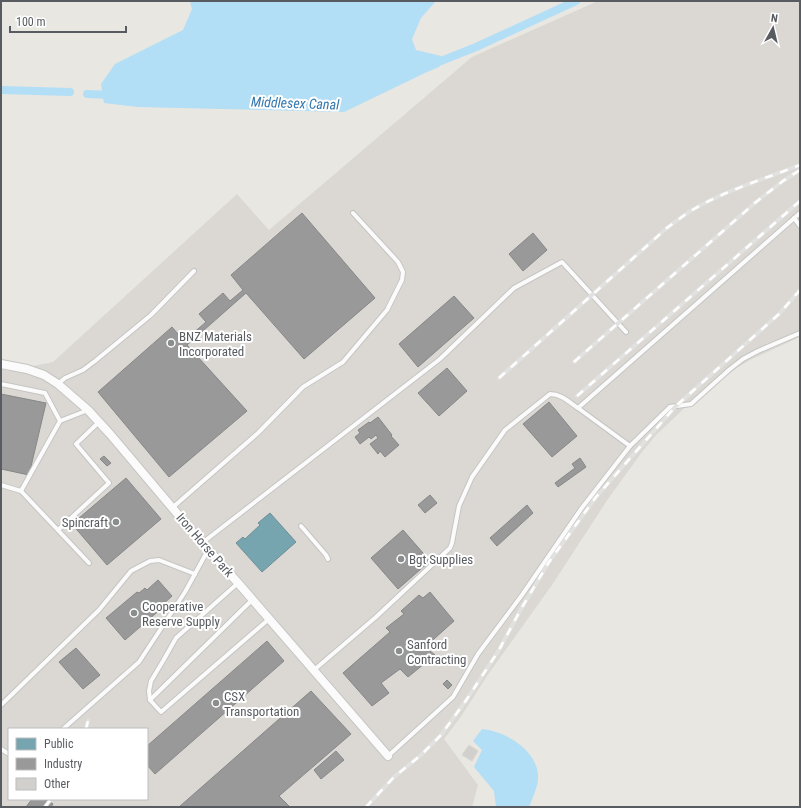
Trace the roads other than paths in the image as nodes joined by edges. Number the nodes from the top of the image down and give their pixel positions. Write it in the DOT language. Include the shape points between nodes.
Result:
graph roads {
  1 [pos="800,213"];
  2 [pos="353,214"];
  3 [pos="794,218"];
  4 [pos="800,226"];
  5 [pos="194,271"];
  6 [pos="626,332"];
  7 [pos="800,333"];
  8 [pos="1,364"];
  9 [pos="1,384"];
  10 [pos="58,384"];
  11 [pos="578,408"];
  12 [pos="88,410"];
  13 [pos="60,421"];
  14 [pos="99,422"];
  15 [pos="630,446"];
  16 [pos="1,485"];
  17 [pos="21,491"];
  18 [pos="172,508"];
  19 [pos="301,526"];
  20 [pos="58,530"];
  21 [pos="202,543"];
  22 [pos="208,550"];
  23 [pos="328,559"];
  24 [pos="89,563"];
  25 [pos="195,574"];
  26 [pos="238,583"];
  27 [pos="252,599"];
  28 [pos="270,619"];
  29 [pos="314,670"];
  30 [pos="150,700"];
  31 [pos="1,705"];
  32 [pos="64,728"];
  33 [pos="388,756"];
  1 -- 3 [label="lane"];
  2 -- 18 [label="lane" via="398,262 403,272 402,280 387,310 343,362 303,387 258,433"];
  3 -- 4 [label="lane"];
  3 -- 11 [label="lane"];
  5 -- 10 [label="lane" via="151,314 95,361"];
  6 -- 21 [label="lane" via="562,262 514,288 440,359"];
  7 -- 15 [label="lane" via="743,359 691,404 670,407"];
  8 -- 10 [label="street, Iron Horse Park" via="36,372"];
  9 -- 13 [label="lane" via="45,393"];
  10 -- 12 [label="street, Iron Horse Park"];
  11 -- 15 [label="lane"];
  11 -- 29 [label="lane" via="560,396 550,394 505,430 472,477 462,497 450,548"];
  12 -- 13 [label="lane"];
  12 -- 14 [label="street, Iron Horse Park"];
  13 -- 17 [label="lane"];
  14 -- 18 [label="street, Iron Horse Park"];
  14 -- 20 [label="lane" via="76,444 109,483"];
  15 -- 33 [label="lane" via="581,509 478,654 453,697"];
  16 -- 17 [label="lane"];
  17 -- 20 [label="lane"];
  18 -- 21 [label="street, Iron Horse Park"];
  19 -- 23 [label="lane"];
  20 -- 24 [label="lane"];
  21 -- 22 [label="street, Iron Horse Park"];
  22 -- 25 [label="lane"];
  22 -- 26 [label="street, Iron Horse Park"];
  25 -- 31 [label="lane" via="159,560 150,561 132,571 99,610"];
  25 -- 32 [label="lane" via="139,662"];
  26 -- 27 [label="street, Iron Horse Park"];
  26 -- 30 [label="lane" via="176,638 151,681"];
  27 -- 28 [label="street, Iron Horse Park"];
  27 -- 30 [label="lane"];
  28 -- 29 [label="street, Iron Horse Park"];
  28 -- 30 [label="lane" via="161,712"];
  29 -- 33 [label="street, Iron Horse Park"];
}
